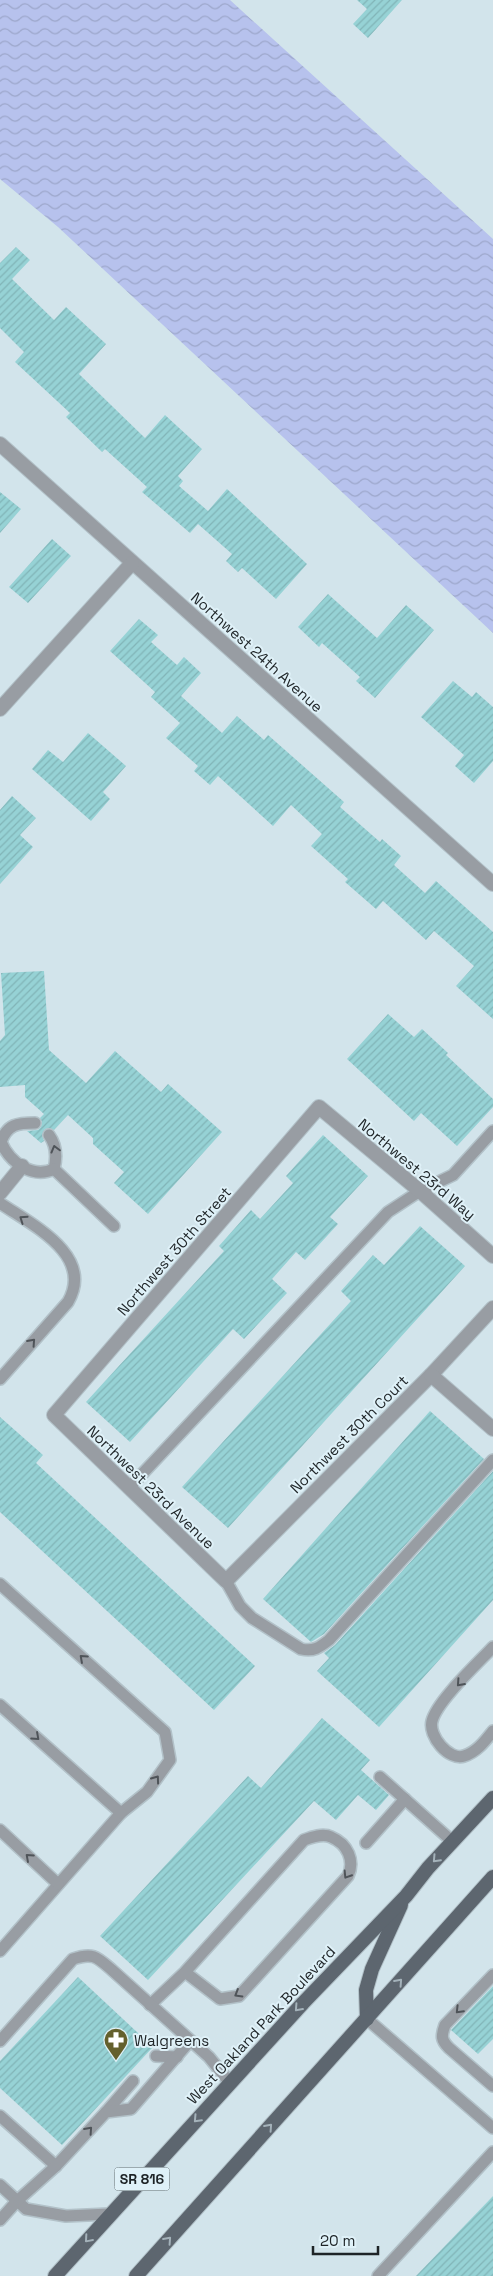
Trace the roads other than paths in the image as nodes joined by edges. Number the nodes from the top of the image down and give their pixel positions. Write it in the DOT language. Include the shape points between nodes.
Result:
graph roads {
  1 [pos="0,444"];
  2 [pos="132,563"];
  3 [pos="0,709"];
  4 [pos="493,884"];
  5 [pos="319,1107"];
  6 [pos="35,1123"];
  7 [pos="493,1131"];
  8 [pos="49,1135"];
  9 [pos="1,1141"];
  10 [pos="22,1166"];
  11 [pos="54,1170"];
  12 [pos="420,1191"];
  13 [pos="0,1193"];
  14 [pos="0,1203"];
  15 [pos="114,1226"];
  16 [pos="493,1256"];
  17 [pos="493,1308"];
  18 [pos="431,1375"];
  19 [pos="0,1379"];
  20 [pos="54,1416"];
  21 [pos="493,1428"];
  22 [pos="493,1460"];
  23 [pos="129,1488"];
  24 [pos="226,1581"];
  25 [pos="0,1584"];
  26 [pos="493,1647"];
  27 [pos="0,1705"];
  28 [pos="493,1731"];
  29 [pos="380,1777"];
  30 [pos="493,1798"];
  31 [pos="405,1799"];
  32 [pos="121,1813"];
  33 [pos="0,1830"];
  34 [pos="453,1842"];
  35 [pos="366,1844"];
  36 [pos="493,1877"];
  37 [pos="58,1884"];
  38 [pos="406,1896"];
  39 [pos="0,1951"];
  40 [pos="185,1972"];
  41 [pos="493,1975"];
  42 [pos="150,2006"];
  43 [pos="367,2019"];
  44 [pos="0,2041"];
  45 [pos="190,2041"];
  46 [pos="156,2056"];
  47 [pos="177,2057"];
  48 [pos="133,2081"];
  49 [pos="230,2083"];
  50 [pos="493,2086"];
  51 [pos="106,2112"];
  52 [pos="0,2116"];
  53 [pos="493,2128"];
  54 [pos="493,2152"];
  55 [pos="56,2166"];
  56 [pos="0,2185"];
  57 [pos="17,2201"];
  58 [pos="109,2214"];
  59 [pos="0,2220"];
  60 [pos="55,2276"];
  61 [pos="136,2276"];
  62 [pos="378,2276"];
  1 -- 2 [label="street, Northwest 24th Avenue"];
  2 -- 3 [label="street"];
  2 -- 4 [label="street, Northwest 24th Avenue"];
  5 -- 12 [label="street, Northwest 23rd Way"];
  5 -- 20 [label="street, Northwest 30th Street"];
  6 -- 9 [label="lane" via="17,1123 4,1133"];
  7 -- 12 [label="lane" via="454,1175"];
  11 -- 8 [label="lane, one-way" via="57,1156"];
  9 -- 10 [label="lane" via="11,1158"];
  10 -- 11 [label="lane" via="37,1173"];
  10 -- 13 [label="street"];
  11 -- 15 [label="lane"];
  12 -- 16 [label="street, Northwest 23rd Way"];
  12 -- 23 [label="lane" via="388,1212"];
  19 -- 14 [label="lane, one-way" via="68,1302 74,1292 76,1273 60,1244"];
  17 -- 18 [label="street, Northwest 30th Court"];
  18 -- 21 [label="street"];
  18 -- 24 [label="street, Northwest 30th Court"];
  20 -- 23 [label="street, Northwest 23rd Avenue"];
  22 -- 24 [label="lane" via="330,1640 317,1649 301,1649 252,1618 240,1606"];
  23 -- 24 [label="street, Northwest 23rd Avenue"];
  32 -- 25 [label="lane, one-way" via="147,1792 170,1760 165,1732"];
  26 -- 28 [label="lane, one-way" via="445,1699 432,1721 432,1734 445,1750 456,1757 477,1749"];
  27 -- 32 [label="lane, one-way"];
  29 -- 31 [label="lane"];
  30 -- 34 [label="main road, West Oakland Park Boulevard / SR 816"];
  31 -- 34 [label="lane"];
  31 -- 35 [label="lane"];
  32 -- 37 [label="lane"];
  37 -- 33 [label="lane, one-way"];
  34 -- 38 [label="main road, West Oakland Park Boulevard / SR 816, one-way"];
  43 -- 36 [label="main road, one-way"];
  37 -- 39 [label="lane"];
  38 -- 43 [label="main road" via="372,1969 366,1990"];
  38 -- 49 [label="main road, West Oakland Park Boulevard / SR 816, one-way"];
  40 -- 40 [label="lane, one-way" via="304,1840 317,1836 331,1837 348,1851 352,1868 348,1876 239,1996 220,1999"];
  40 -- 42 [label="lane"];
  41 -- 50 [label="lane, one-way" via="445,2025 442,2035 443,2042"];
  42 -- 44 [label="lane" via="98,1958 86,1954 73,1959"];
  42 -- 45 [label="lane"];
  43 -- 53 [label="lane"];
  61 -- 43 [label="main road, one-way"];
  45 -- 47 [label="lane"];
  45 -- 49 [label="lane" via="209,2057"];
  46 -- 47 [label="lane"];
  47 -- 51 [label="lane" via="131,2109"];
  48 -- 51 [label="lane"];
  49 -- 58 [label="main road, West Oakland Park Boulevard / SR 816, one-way"];
  55 -- 51 [label="lane, one-way"];
  52 -- 55 [label="lane"];
  54 -- 62 [label="lane"];
  55 -- 57 [label="lane"];
  56 -- 57 [label="lane"];
  57 -- 58 [label="lane" via="26,2209 66,2216"];
  57 -- 59 [label="lane"];
  58 -- 60 [label="main road, West Oakland Park Boulevard / SR 816, one-way"];
}
